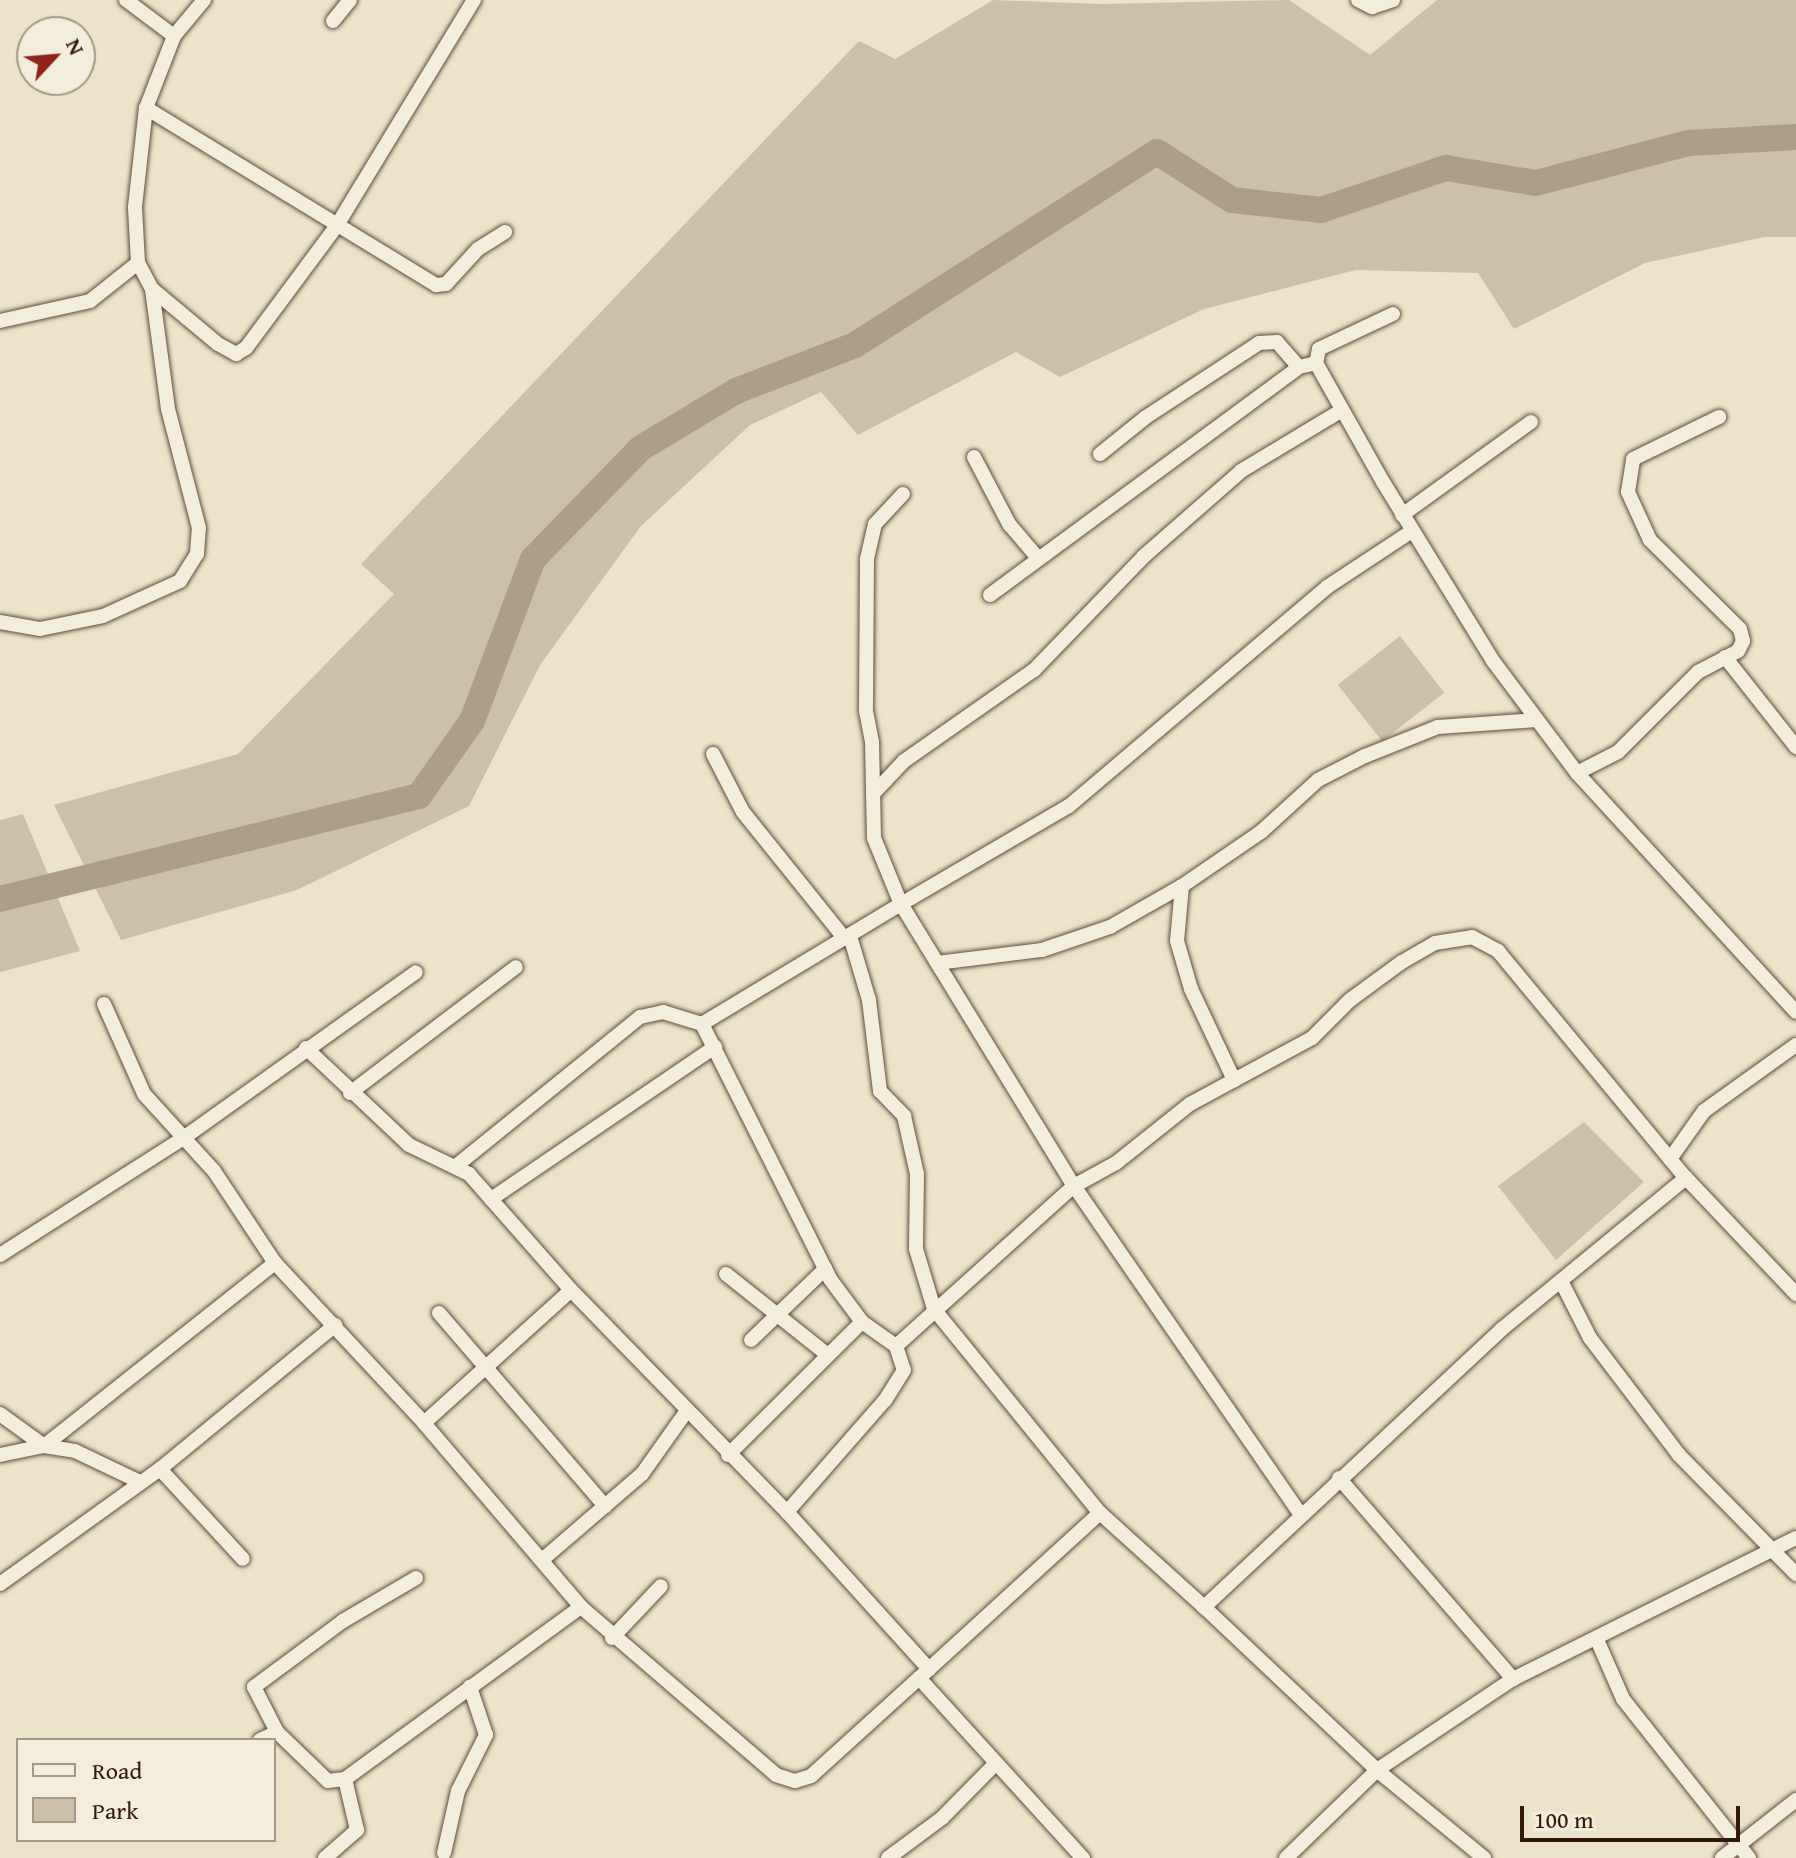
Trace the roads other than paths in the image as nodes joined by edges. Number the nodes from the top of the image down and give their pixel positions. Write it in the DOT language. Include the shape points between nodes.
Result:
graph roads {
  1 [pos="126,0"];
  2 [pos="204,0"];
  3 [pos="350,0"];
  4 [pos="474,0"];
  5 [pos="1358,0"];
  6 [pos="1393,0"];
  7 [pos="333,21"];
  8 [pos="174,36"];
  9 [pos="146,108"];
  10 [pos="336,227"];
  11 [pos="505,232"];
  12 [pos="138,263"];
  13 [pos="152,289"];
  14 [pos="1393,314"];
  15 [pos="0,321"];
  16 [pos="1316,363"];
  17 [pos="1299,367"];
  18 [pos="1342,410"];
  19 [pos="1719,417"];
  20 [pos="1531,422"];
  21 [pos="1100,454"];
  22 [pos="974,457"];
  23 [pos="903,494"];
  24 [pos="1402,515"];
  25 [pos="1412,531"];
  26 [pos="1038,558"];
  27 [pos="990,595"];
  28 [pos="0,622"];
  29 [pos="1725,657"];
  30 [pos="1537,720"];
  31 [pos="1796,747"];
  32 [pos="713,754"];
  33 [pos="1577,773"];
  34 [pos="873,794"];
  35 [pos="1182,886"];
  36 [pos="901,904"];
  37 [pos="848,937"];
  38 [pos="937,963"];
  39 [pos="516,967"];
  40 [pos="416,972"];
  41 [pos="104,1004"];
  42 [pos="1796,1012"];
  43 [pos="702,1024"];
  44 [pos="1796,1045"];
  45 [pos="715,1047"];
  46 [pos="306,1048"];
  47 [pos="1234,1080"];
  48 [pos="350,1093"];
  49 [pos="182,1139"];
  50 [pos="1670,1159"];
  51 [pos="456,1166"];
  52 [pos="1686,1178"];
  53 [pos="1074,1186"];
  54 [pos="491,1199"];
  55 [pos="0,1255"];
  56 [pos="275,1263"];
  57 [pos="825,1269"];
  58 [pos="726,1274"];
  59 [pos="1561,1281"];
  60 [pos="571,1290"];
  61 [pos="1796,1294"];
  62 [pos="934,1309"];
  63 [pos="439,1313"];
  64 [pos="777,1315"];
  65 [pos="862,1322"];
  66 [pos="335,1325"];
  67 [pos="751,1340"];
  68 [pos="896,1346"];
  69 [pos="828,1355"];
  70 [pos="486,1367"];
  71 [pos="686,1412"];
  72 [pos="0,1414"];
  73 [pos="424,1423"];
  74 [pos="44,1446"];
  75 [pos="0,1455"];
  76 [pos="728,1455"];
  77 [pos="160,1469"];
  78 [pos="1339,1478"];
  79 [pos="140,1482"];
  80 [pos="605,1506"];
  81 [pos="787,1512"];
  82 [pos="1100,1513"];
  83 [pos="1300,1514"];
  84 [pos="1796,1538"];
  85 [pos="1774,1552"];
  86 [pos="243,1559"];
  87 [pos="542,1560"];
  88 [pos="1796,1574"];
  89 [pos="416,1578"];
  90 [pos="0,1584"];
  91 [pos="661,1586"];
  92 [pos="581,1607"];
  93 [pos="1204,1607"];
  94 [pos="612,1638"];
  95 [pos="1598,1642"];
  96 [pos="924,1674"];
  97 [pos="1513,1679"];
  98 [pos="470,1687"];
  99 [pos="277,1732"];
  100 [pos="264,1738"];
  101 [pos="996,1763"];
  102 [pos="1377,1770"];
  103 [pos="345,1779"];
  104 [pos="1796,1800"];
  105 [pos="1739,1844"];
  106 [pos="444,1853"];
  107 [pos="325,1858"];
  108 [pos="888,1858"];
  109 [pos="1083,1858"];
  110 [pos="1286,1858"];
  111 [pos="1484,1858"];
  112 [pos="1722,1858"];
  113 [pos="1749,1858"];
  1 -- 8 [label="street"];
  2 -- 8 [label="street"];
  3 -- 7 [label="street"];
  4 -- 10 [label="street"];
  5 -- 6 [label="street" via="1372,7"];
  8 -- 9 [label="street"];
  9 -- 10 [label="street"];
  9 -- 12 [label="street" via="135,207"];
  10 -- 11 [label="street" via="436,285 446,284 478,249"];
  10 -- 13 [label="street" via="246,348 236,354"];
  12 -- 13 [label="street"];
  12 -- 15 [label="street" via="90,301"];
  13 -- 28 [label="street" via="168,409 199,528 197,554 180,581 103,616 40,629"];
  14 -- 16 [label="street" via="1319,349"];
  16 -- 17 [label="street"];
  16 -- 18 [label="street"];
  17 -- 21 [label="street" via="1277,342 1259,343 1146,417"];
  17 -- 26 [label="street"];
  18 -- 24 [label="street"];
  18 -- 34 [label="street" via="1241,471 1144,556 1034,670 904,761"];
  19 -- 29 [label="street" via="1633,459 1628,492 1650,540 1740,629 1738,651"];
  20 -- 24 [label="street"];
  22 -- 26 [label="street" via="1009,524"];
  23 -- 34 [label="street" via="875,524 867,560 866,711"];
  24 -- 25 [label="street"];
  25 -- 30 [label="street" via="1493,661"];
  25 -- 36 [label="street" via="1327,587 1069,806"];
  26 -- 27 [label="street"];
  29 -- 31 [label="street"];
  29 -- 33 [label="street" via="1698,672 1618,752"];
  30 -- 33 [label="street"];
  30 -- 35 [label="street" via="1438,727 1365,756 1318,780 1261,832"];
  32 -- 37 [label="street" via="743,812"];
  33 -- 42 [label="street"];
  34 -- 36 [label="street" via="874,838"];
  35 -- 38 [label="street" via="1110,927 1042,950"];
  35 -- 47 [label="street" via="1177,941 1191,989"];
  36 -- 37 [label="street"];
  36 -- 38 [label="street"];
  37 -- 43 [label="street"];
  37 -- 62 [label="street" via="869,1000 880,1091 904,1116 917,1174 916,1249"];
  38 -- 53 [label="street"];
  39 -- 48 [label="street"];
  40 -- 46 [label="street"];
  41 -- 49 [label="street" via="144,1094"];
  43 -- 45 [label="street"];
  43 -- 51 [label="street" via="663,1012 640,1017"];
  44 -- 50 [label="street" via="1704,1111"];
  45 -- 54 [label="street"];
  45 -- 57 [label="street"];
  46 -- 48 [label="street"];
  46 -- 49 [label="street"];
  47 -- 50 [label="street" via="1312,1038 1350,1000 1402,962 1435,943 1472,937 1498,951"];
  47 -- 53 [label="street" via="1190,1104 1116,1163"];
  48 -- 51 [label="street" via="409,1145"];
  49 -- 55 [label="street"];
  49 -- 56 [label="street" via="214,1171"];
  50 -- 52 [label="street"];
  51 -- 54 [label="street"];
  52 -- 59 [label="street"];
  52 -- 61 [label="street"];
  53 -- 62 [label="street"];
  53 -- 83 [label="street"];
  54 -- 60 [label="street"];
  56 -- 66 [label="street"];
  56 -- 74 [label="street"];
  57 -- 64 [label="street"];
  57 -- 65 [label="street"];
  58 -- 64 [label="street"];
  59 -- 78 [label="street"];
  59 -- 85 [label="street" via="1590,1338 1679,1455"];
  60 -- 70 [label="street"];
  60 -- 71 [label="street"];
  62 -- 68 [label="street"];
  62 -- 82 [label="street"];
  63 -- 70 [label="street"];
  64 -- 67 [label="street"];
  64 -- 69 [label="street"];
  65 -- 68 [label="street"];
  65 -- 69 [label="street"];
  66 -- 73 [label="street"];
  66 -- 77 [label="street"];
  68 -- 81 [label="street" via="904,1370 885,1400"];
  69 -- 76 [label="street"];
  70 -- 73 [label="street"];
  70 -- 80 [label="street"];
  71 -- 76 [label="street"];
  71 -- 80 [label="street" via="642,1474"];
  72 -- 74 [label="street"];
  73 -- 87 [label="street"];
  74 -- 75 [label="street"];
  74 -- 79 [label="street" via="75,1451"];
  76 -- 81 [label="street"];
  77 -- 79 [label="street"];
  77 -- 86 [label="street"];
  78 -- 83 [label="street"];
  78 -- 97 [label="street"];
  79 -- 90 [label="street"];
  80 -- 87 [label="street"];
  81 -- 96 [label="street"];
  82 -- 93 [label="street"];
  82 -- 96 [label="street"];
  83 -- 93 [label="street"];
  84 -- 85 [label="street"];
  85 -- 88 [label="street"];
  85 -- 95 [label="street"];
  87 -- 92 [label="street"];
  89 -- 99 [label="street" via="258,1681 256,1695"];
  91 -- 94 [label="street"];
  92 -- 94 [label="street"];
  92 -- 98 [label="street"];
  93 -- 102 [label="street"];
  94 -- 96 [label="street" via="776,1775 795,1781 811,1776"];
  95 -- 97 [label="street"];
  95 -- 105 [label="street" via="1623,1699"];
  96 -- 101 [label="street"];
  97 -- 102 [label="street"];
  98 -- 103 [label="street"];
  98 -- 106 [label="street" via="486,1735 458,1791"];
  99 -- 100 [label="street"];
  99 -- 103 [label="street" via="328,1781"];
  101 -- 108 [label="street" via="942,1818"];
  101 -- 109 [label="street"];
  102 -- 110 [label="street"];
  102 -- 111 [label="street"];
  103 -- 107 [label="street" via="357,1830"];
  104 -- 105 [label="street"];
  105 -- 112 [label="street"];
  105 -- 113 [label="street"];
}
